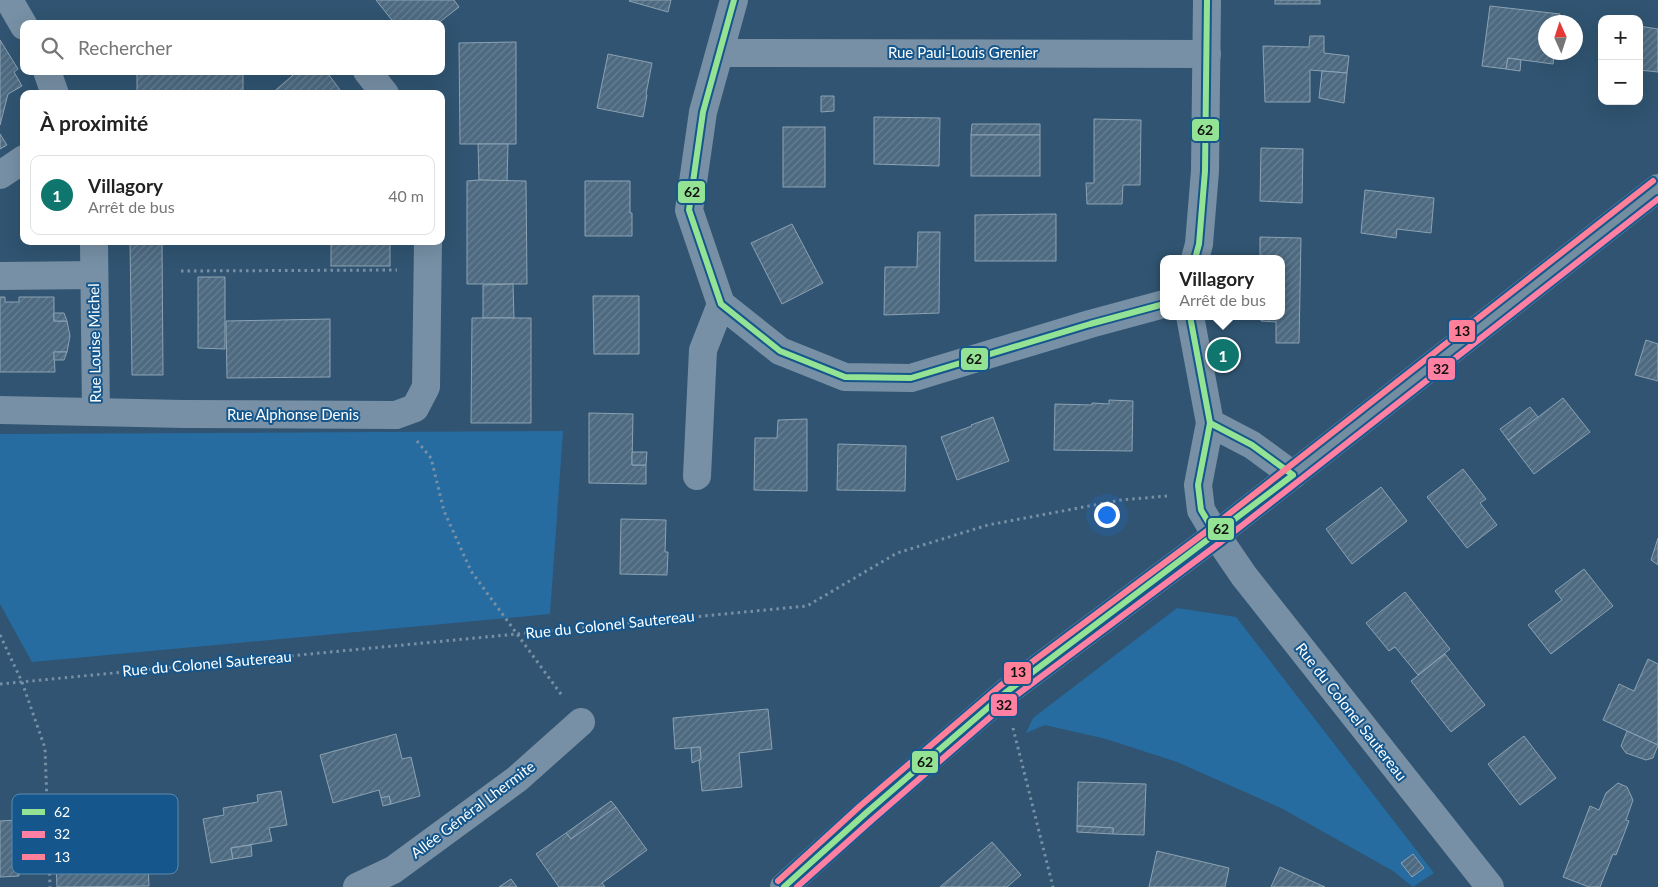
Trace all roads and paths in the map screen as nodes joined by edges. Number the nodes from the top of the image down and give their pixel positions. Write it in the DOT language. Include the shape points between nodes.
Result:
graph roads {
  1 [pos="8,0"];
  2 [pos="734,0"];
  3 [pos="1207,0"];
  4 [pos="20,20"];
  5 [pos="720,52"];
  6 [pos="1207,54"];
  7 [pos="48,75"];
  8 [pos="370,75"];
  9 [pos="53,90"];
  10 [pos="382,90"];
  11 [pos="20,162"];
  12 [pos="0,175"];
  13 [pos="1658,188"];
  14 [pos="94,245"];
  15 [pos="428,245"];
  16 [pos="1196,255"];
  17 [pos="427,270"];
  18 [pos="181,271"];
  19 [pos="94,275"];
  20 [pos="0,276"];
  21 [pos="721,304"];
  22 [pos="1160,305"];
  23 [pos="1191,320"];
  24 [pos="0,410"];
  25 [pos="96,412"];
  26 [pos="396,415"];
  27 [pos="1210,423"];
  28 [pos="1293,475"];
  29 [pos="697,476"];
  30 [pos="1198,485"];
  31 [pos="1216,535"];
  32 [pos="519,634"];
  33 [pos="0,635"];
  34 [pos="22,682"];
  35 [pos="0,684"];
  36 [pos="1005,693"];
  37 [pos="581,722"];
  38 [pos="47,794"];
  39 [pos="50,874"];
  40 [pos="50,887"];
  41 [pos="357,887"];
  42 [pos="784,887"];
  43 [pos="1053,887"];
  44 [pos="1490,887"];
  1 -- 4 [label="street"];
  2 -- 5 [label="street"];
  3 -- 6 [label="street"];
  5 -- 6 [label="street, Rue Paul-Louis Grenier"];
  5 -- 21 [label="street" via="703,112 690,210"];
  6 -- 16 [label="street" via="1205,171"];
  7 -- 9 [label="street"];
  8 -- 10 [label="street"];
  11 -- 12 [label="street"];
  13 -- 28 [label="street"];
  14 -- 19 [label="street, Rue Louise Michel"];
  15 -- 17 [label="street, Rue Alphonse Denis"];
  17 -- 18 [label="path"];
  17 -- 26 [label="street, Rue Alphonse Denis" via="426,387 415,408"];
  19 -- 20 [label="street, Rue Louise Michel"];
  19 -- 25 [label="street, Rue Louise Michel"];
  21 -- 22 [label="street" via="780,351 846,378 911,378"];
  21 -- 29 [label="street" via="703,350"];
  23 -- 27 [label="street"];
  24 -- 25 [label="street, Rue Alphonse Denis"];
  25 -- 26 [label="street, Rue Alphonse Denis"];
  26 -- 32 [label="path" via="431,458 444,511 471,571"];
  27 -- 28 [label="street" via="1252,445"];
  27 -- 30 [label="street, Rue du Colonel Sautereau"];
  28 -- 31 [label="street"];
  30 -- 31 [label="street, Rue du Colonel Sautereau" via="1201,510"];
  30 -- 32 [label="path, Rue du Colonel Sautereau" via="1171,496 1121,500 988,525 897,552 807,606"];
  31 -- 36 [label="street"];
  31 -- 44 [label="street, Rue du Colonel Sautereau" via="1244,576"];
  32 -- 34 [label="path, Rue du Colonel Sautereau"];
  32 -- 37 [label="path"];
  33 -- 34 [label="path"];
  34 -- 35 [label="path, Rue du Colonel Sautereau"];
  34 -- 38 [label="path" via="45,748"];
  36 -- 42 [label="street"];
  36 -- 43 [label="path"];
  37 -- 41 [label="street, Allée Général Lhermite" via="509,785 393,870"];
  39 -- 40 [label="path"];
}
